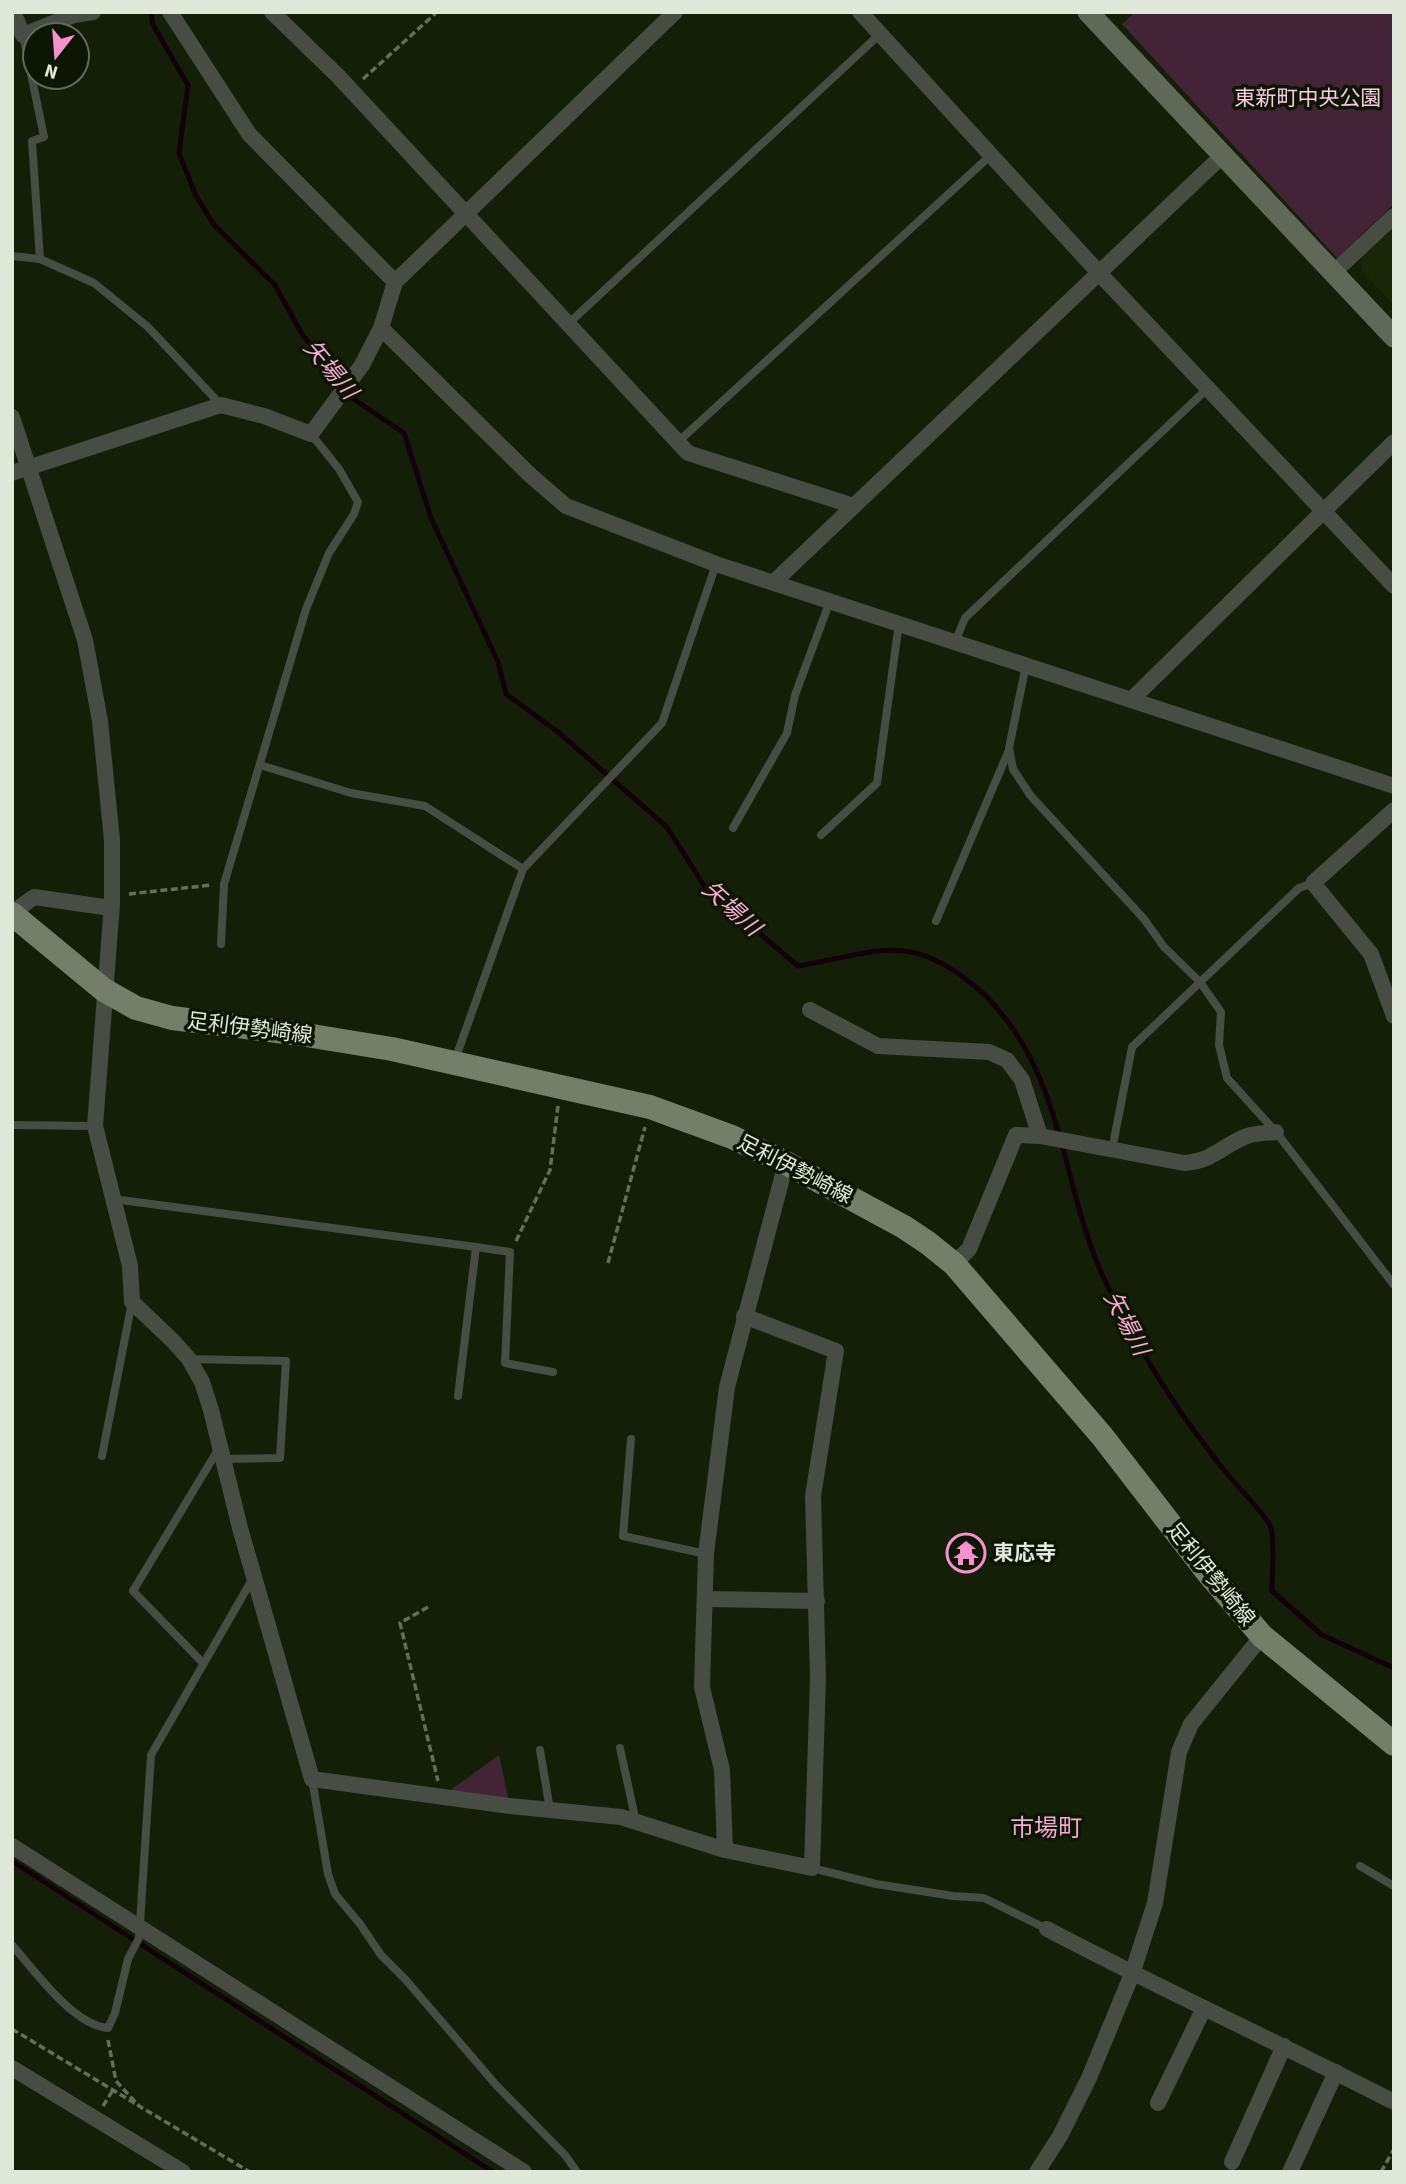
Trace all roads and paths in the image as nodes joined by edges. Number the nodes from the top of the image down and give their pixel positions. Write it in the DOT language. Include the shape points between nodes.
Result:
graph roads {
  1 [pos="13,12"];
  2 [pos="93,12"];
  3 [pos="170,12"];
  4 [pos="272,12"];
  5 [pos="437,12"];
  6 [pos="675,12"];
  7 [pos="860,12"];
  8 [pos="1100,16"];
  9 [pos="59,21"];
  10 [pos="21,31"];
  11 [pos="880,34"];
  12 [pos="351,90"];
  13 [pos="34,91"];
  14 [pos="991,155"];
  15 [pos="1223,155"];
  16 [pos="466,213"];
  17 [pos="1394,216"];
  18 [pos="12,256"];
  19 [pos="40,259"];
  20 [pos="1099,273"];
  21 [pos="1333,273"];
  22 [pos="395,282"];
  23 [pos="568,324"];
  24 [pos="381,328"];
  25 [pos="1394,337"];
  26 [pos="1208,388"];
  27 [pos="221,405"];
  28 [pos="12,417"];
  29 [pos="311,434"];
  30 [pos="678,442"];
  31 [pos="1394,442"];
  32 [pos="20,471"];
  33 [pos="854,506"];
  34 [pos="1323,510"];
  35 [pos="716,564"];
  36 [pos="774,582"];
  37 [pos="1394,586"];
  38 [pos="830,601"];
  39 [pos="899,623"];
  40 [pos="955,642"];
  41 [pos="1026,665"];
  42 [pos="1131,700"];
  43 [pos="1009,748"];
  44 [pos="260,765"];
  45 [pos="1394,786"];
  46 [pos="1394,810"];
  47 [pos="733,828"];
  48 [pos="821,835"];
  49 [pos="523,869"];
  50 [pos="1313,883"];
  51 [pos="224,884"];
  52 [pos="111,902"];
  53 [pos="12,914"];
  54 [pos="936,921"];
  55 [pos="221,944"];
  56 [pos="1200,982"];
  57 [pos="104,990"];
  58 [pos="810,1010"];
  59 [pos="1393,1015"];
  60 [pos="454,1062"];
  61 [pos="560,1085"];
  62 [pos="650,1107"];
  63 [pos="12,1125"];
  64 [pos="95,1126"];
  65 [pos="1276,1132"];
  66 [pos="1040,1136"];
  67 [pos="1112,1150"];
  68 [pos="786,1163"];
  69 [pos="113,1199"];
  70 [pos="475,1247"];
  71 [pos="510,1252"];
  72 [pos="608,1263"];
  73 [pos="954,1264"];
  74 [pos="1394,1285"];
  75 [pos="132,1302"];
  76 [pos="744,1316"];
  77 [pos="188,1359"];
  78 [pos="553,1372"];
  79 [pos="458,1396"];
  80 [pos="631,1439"];
  81 [pos="222,1453"];
  82 [pos="102,1456"];
  83 [pos="706,1554"];
  84 [pos="254,1576"];
  85 [pos="707,1599"];
  86 [pos="817,1601"];
  87 [pos="428,1606"];
  88 [pos="1262,1636"];
  89 [pos="203,1662"];
  90 [pos="1394,1744"];
  91 [pos="620,1748"];
  92 [pos="540,1750"];
  93 [pos="312,1779"];
  94 [pos="442,1797"];
  95 [pos="550,1810"];
  96 [pos="636,1822"];
  97 [pos="12,1846"];
  98 [pos="725,1850"];
  99 [pos="1360,1866"];
  100 [pos="811,1868"];
  101 [pos="1394,1886"];
  102 [pos="141,1928"];
  103 [pos="1047,1929"];
  104 [pos="12,1945"];
  105 [pos="1132,1974"];
  106 [pos="1204,2008"];
  107 [pos="108,2028"];
  108 [pos="12,2029"];
  109 [pos="1284,2046"];
  110 [pos="12,2068"];
  111 [pos="1336,2072"];
  112 [pos="113,2090"];
  113 [pos="1394,2102"];
  114 [pos="1158,2103"];
  115 [pos="139,2105"];
  116 [pos="100,2111"];
  117 [pos="1394,2148"];
  118 [pos="1232,2162"];
  119 [pos="183,2172"];
  120 [pos="250,2172"];
  121 [pos="524,2172"];
  122 [pos="577,2172"];
  123 [pos="1037,2172"];
  124 [pos="1290,2172"];
  125 [pos="1381,2172"];
  1 -- 10 [label="street"];
  2 -- 9 [label="street"];
  3 -- 22 [label="street" via="249,134"];
  4 -- 12 [label="street"];
  5 -- 12 [label="path"];
  6 -- 16 [label="street"];
  7 -- 11 [label="street"];
  8 -- 15 [label="street"];
  11 -- 14 [label="street"];
  11 -- 23 [label="lane"];
  12 -- 16 [label="street"];
  13 -- 19 [label="lane" via="44,137 32,141"];
  14 -- 20 [label="street"];
  14 -- 30 [label="lane"];
  15 -- 20 [label="street"];
  15 -- 21 [label="street"];
  16 -- 22 [label="street"];
  16 -- 23 [label="street"];
  17 -- 21 [label="street"];
  18 -- 19 [label="lane"];
  19 -- 27 [label="lane" via="94,283 148,327"];
  20 -- 26 [label="street"];
  20 -- 33 [label="street"];
  21 -- 25 [label="street"];
  22 -- 24 [label="street"];
  23 -- 30 [label="street"];
  24 -- 29 [label="street" via="362,365"];
  24 -- 35 [label="street" via="566,506"];
  26 -- 34 [label="street"];
  26 -- 40 [label="lane" via="965,618"];
  27 -- 29 [label="street"];
  27 -- 32 [label="street"];
  28 -- 32 [label="street"];
  29 -- 44 [label="lane" via="358,502 329,552 306,609"];
  30 -- 33 [label="street" via="688,453"];
  31 -- 34 [label="street"];
  32 -- 52 [label="street" via="85,640 102,734 112,841"];
  33 -- 36 [label="street"];
  34 -- 37 [label="street"];
  34 -- 42 [label="street"];
  35 -- 36 [label="street"];
  35 -- 49 [label="lane" via="662,723"];
  36 -- 38 [label="street"];
  38 -- 39 [label="street"];
  38 -- 47 [label="lane" via="795,695 788,733"];
  39 -- 40 [label="street"];
  39 -- 48 [label="lane" via="877,783"];
  40 -- 41 [label="street"];
  41 -- 42 [label="street"];
  41 -- 43 [label="lane"];
  42 -- 45 [label="street"];
  43 -- 54 [label="lane"];
  43 -- 56 [label="lane" via="1013,769 1030,795"];
  44 -- 49 [label="lane" via="351,793 425,806"];
  44 -- 51 [label="lane"];
  46 -- 50 [label="street"];
  49 -- 60 [label="lane"];
  50 -- 56 [label="lane" via="1299,888"];
  50 -- 59 [label="street" via="1371,954"];
  51 -- 52 [label="path"];
  51 -- 55 [label="lane"];
  52 -- 53 [label="street" via="34,897"];
  52 -- 57 [label="street"];
  53 -- 57 [label="main road, 足利伊勢崎線"];
  56 -- 65 [label="lane" via="1221,1012 1219,1045 1227,1078"];
  56 -- 67 [label="lane" via="1132,1047"];
  57 -- 60 [label="main road, 足利伊勢崎線" via="136,1008 172,1018 300,1034"];
  57 -- 64 [label="street"];
  58 -- 66 [label="street" via="878,1045 989,1052 1007,1060 1022,1080"];
  60 -- 61 [label="main road, 足利伊勢崎線"];
  61 -- 62 [label="main road, 足利伊勢崎線"];
  61 -- 71 [label="path" via="550,1170"];
  62 -- 68 [label="main road, 足利伊勢崎線"];
  62 -- 72 [label="path"];
  63 -- 64 [label="lane"];
  64 -- 69 [label="street"];
  65 -- 67 [label="street" via="1250,1135 1198,1162"];
  65 -- 74 [label="lane"];
  66 -- 67 [label="street"];
  66 -- 73 [label="street" via="1016,1135 969,1249"];
  68 -- 73 [label="main road, 足利伊勢崎線" via="904,1227"];
  68 -- 76 [label="street"];
  69 -- 70 [label="lane"];
  69 -- 75 [label="street" via="130,1266"];
  70 -- 71 [label="lane"];
  70 -- 79 [label="lane"];
  71 -- 78 [label="lane" via="505,1363"];
  73 -- 88 [label="main road, 足利伊勢崎線" via="1102,1436"];
  75 -- 77 [label="street"];
  75 -- 82 [label="lane"];
  76 -- 83 [label="street" via="727,1387"];
  76 -- 86 [label="street" via="836,1351 813,1496"];
  77 -- 81 [label="street" via="202,1382"];
  77 -- 81 [label="lane" via="286,1362 280,1458"];
  80 -- 83 [label="lane" via="623,1536"];
  81 -- 84 [label="street"];
  81 -- 89 [label="lane" via="134,1591"];
  83 -- 85 [label="street"];
  84 -- 89 [label="lane"];
  84 -- 93 [label="street"];
  85 -- 86 [label="street"];
  85 -- 98 [label="street" via="702,1687 722,1770"];
  86 -- 100 [label="street"];
  87 -- 94 [label="path" via="400,1623"];
  88 -- 90 [label="main road, 足利伊勢崎線"];
  88 -- 105 [label="street" via="1191,1724 1179,1752 1155,1903"];
  89 -- 102 [label="lane" via="151,1755"];
  91 -- 96 [label="lane"];
  92 -- 95 [label="lane"];
  93 -- 94 [label="street"];
  93 -- 122 [label="lane" via="335,1894 381,1955"];
  94 -- 95 [label="street"];
  95 -- 96 [label="street" via="621,1816"];
  96 -- 98 [label="street"];
  97 -- 102 [label="street"];
  98 -- 100 [label="street"];
  99 -- 101 [label="lane"];
  100 -- 103 [label="lane" via="876,1884 984,1898"];
  102 -- 107 [label="lane"];
  102 -- 121 [label="street"];
  103 -- 105 [label="street"];
  104 -- 107 [label="lane" via="83,2020"];
  105 -- 106 [label="street"];
  105 -- 123 [label="street" via="1089,2078"];
  106 -- 109 [label="street"];
  106 -- 114 [label="street"];
  107 -- 115 [label="path" via="116,2081"];
  108 -- 112 [label="path"];
  109 -- 111 [label="street"];
  109 -- 118 [label="street"];
  110 -- 119 [label="street"];
  111 -- 113 [label="street"];
  111 -- 124 [label="street"];
  112 -- 115 [label="path"];
  112 -- 116 [label="path"];
  115 -- 120 [label="path"];
  117 -- 125 [label="path"];
}
